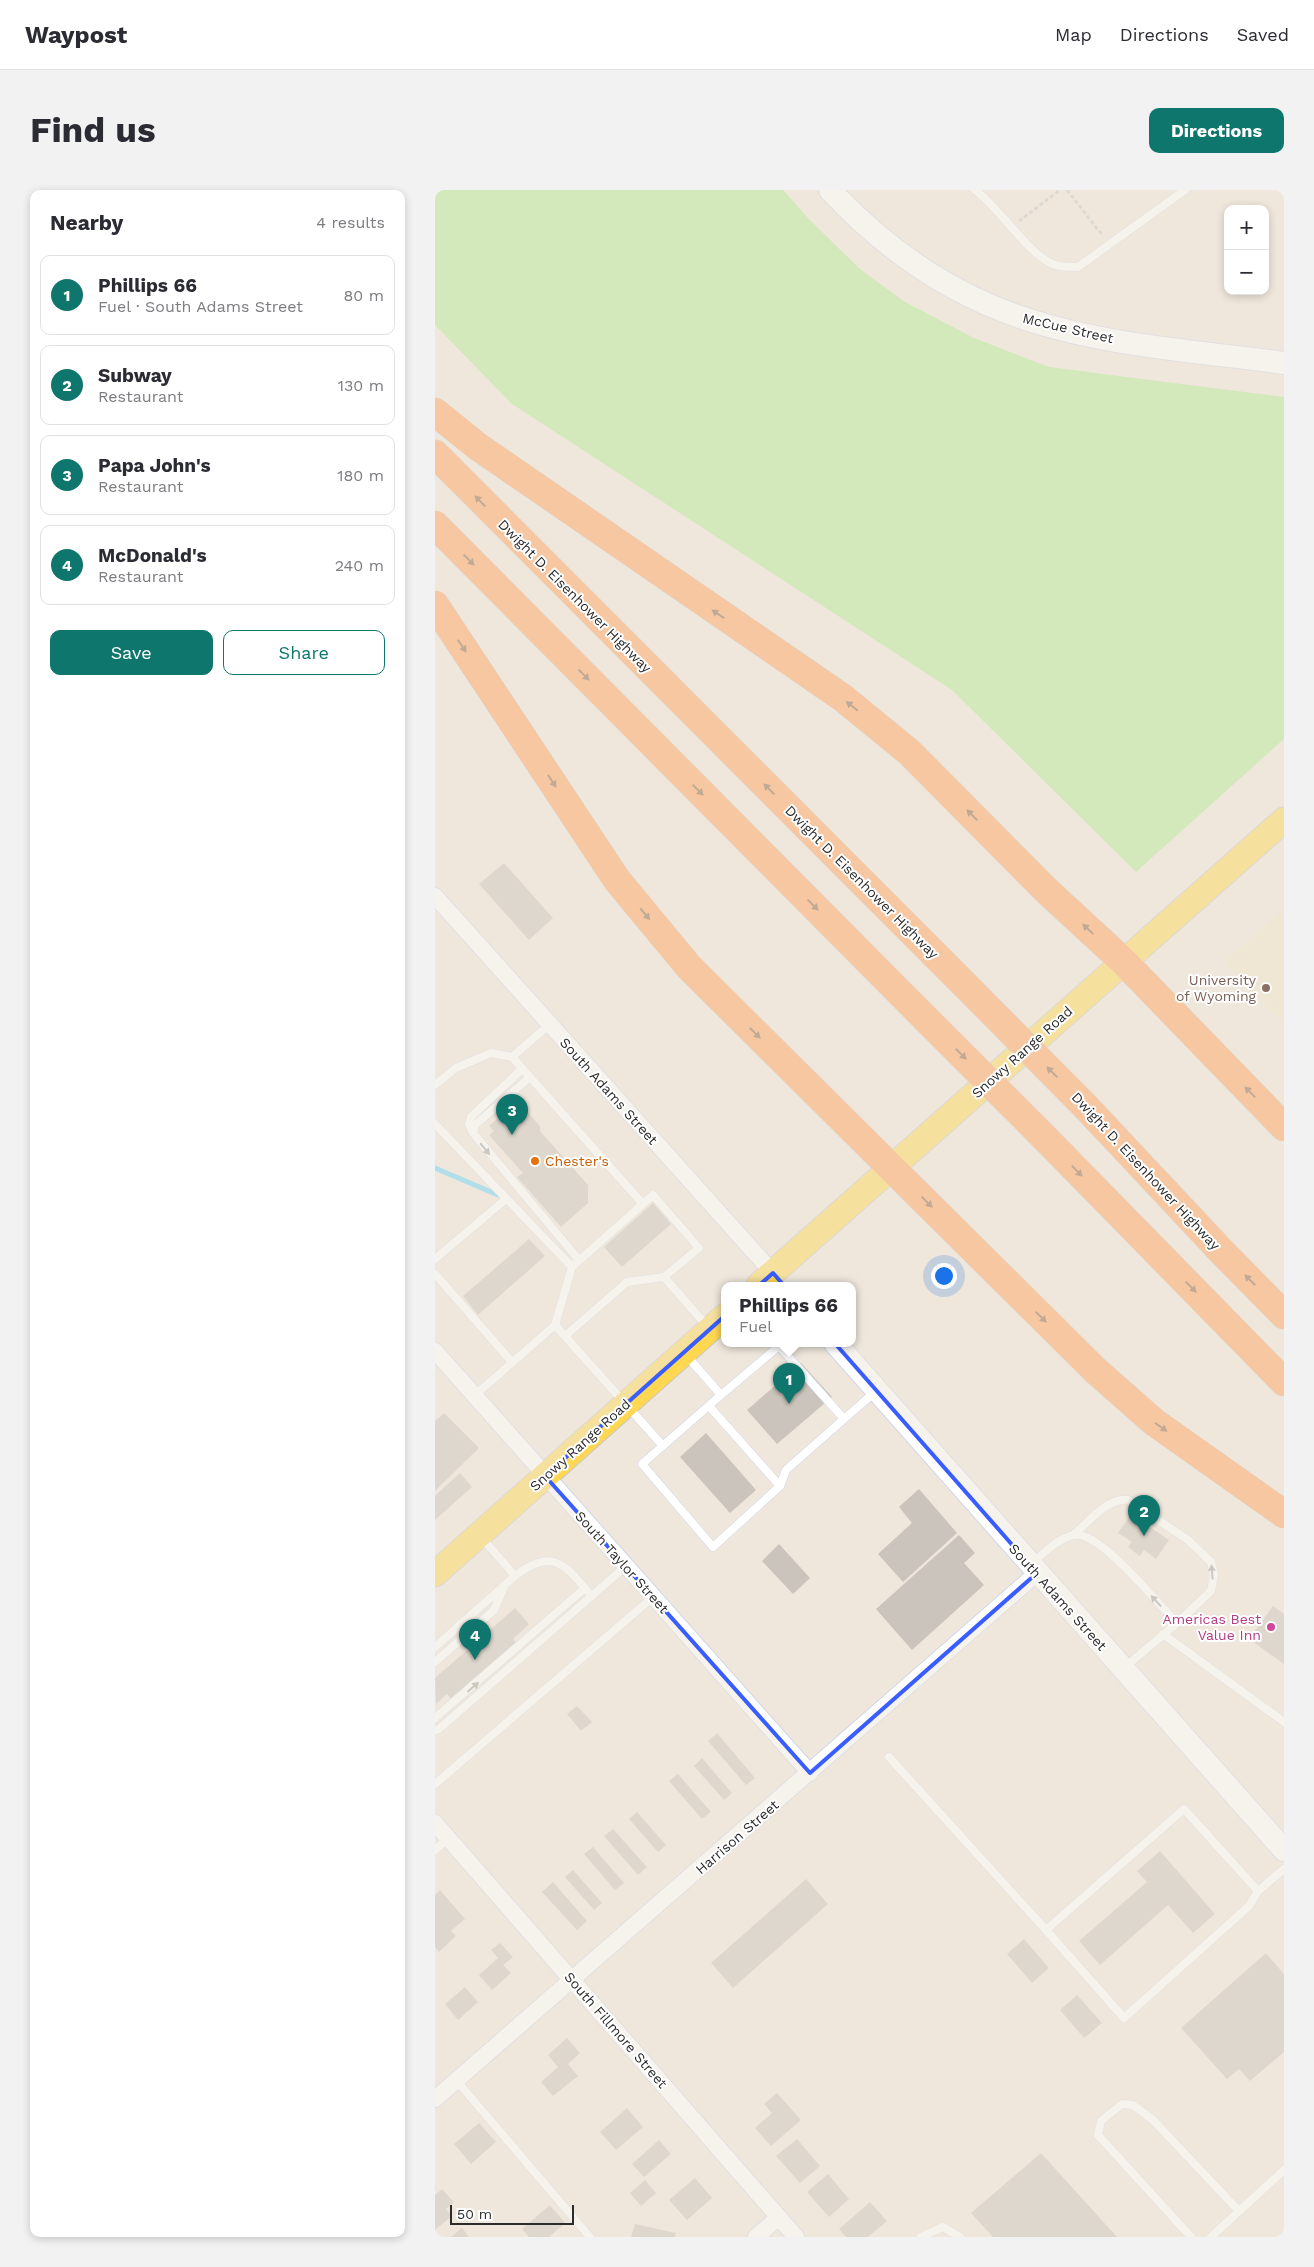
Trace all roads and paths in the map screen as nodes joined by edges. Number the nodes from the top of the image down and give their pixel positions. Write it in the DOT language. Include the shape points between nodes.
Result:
graph roads {
  1 [pos="831,190"];
  2 [pos="975,190"];
  3 [pos="1060,190"];
  4 [pos="1067,190"];
  5 [pos="1185,190"];
  6 [pos="1012,226"];
  7 [pos="1110,244"];
  8 [pos="1284,363"];
  9 [pos="435,412"];
  10 [pos="435,454"];
  11 [pos="435,525"];
  12 [pos="435,606"];
  13 [pos="1284,820"];
  14 [pos="435,896"];
  15 [pos="1124,962"];
  16 [pos="549,1025"];
  17 [pos="512,1057"];
  18 [pos="522,1069"];
  19 [pos="530,1077"];
  20 [pos="435,1085"];
  21 [pos="435,1124"];
  22 [pos="1284,1127"];
  23 [pos="473,1134"];
  24 [pos="892,1167"];
  25 [pos="506,1199"];
  26 [pos="643,1204"];
  27 [pos="435,1260"];
  28 [pos="579,1260"];
  29 [pos="572,1267"];
  30 [pos="435,1274"];
  31 [pos="664,1277"];
  32 [pos="773,1281"];
  33 [pos="1284,1315"];
  34 [pos="718,1322"];
  35 [pos="555,1325"];
  36 [pos="565,1336"];
  37 [pos="778,1347"];
  38 [pos="780,1347"];
  39 [pos="838,1347"];
  40 [pos="435,1351"];
  41 [pos="684,1352"];
  42 [pos="512,1362"];
  43 [pos="1284,1382"];
  44 [pos="877,1391"];
  45 [pos="721,1395"];
  46 [pos="474,1396"];
  47 [pos="626,1404"];
  48 [pos="709,1406"];
  49 [pos="845,1419"];
  50 [pos="663,1446"];
  51 [pos="545,1476"];
  52 [pos="780,1486"];
  53 [pos="1284,1514"];
  54 [pos="479,1534"];
  55 [pos="1074,1534"];
  56 [pos="626,1566"];
  57 [pos="1033,1569"];
  58 [pos="435,1574"];
  59 [pos="515,1576"];
  60 [pos="505,1585"];
  61 [pos="585,1588"];
  62 [pos="592,1596"];
  63 [pos="653,1596"];
  64 [pos="1177,1623"];
  65 [pos="1163,1634"];
  66 [pos="435,1647"];
  67 [pos="435,1662"];
  68 [pos="1122,1669"];
  69 [pos="435,1718"];
  70 [pos="1284,1722"];
  71 [pos="435,1730"];
  72 [pos="889,1757"];
  73 [pos="811,1773"];
  74 [pos="435,1784"];
  75 [pos="435,1823"];
  76 [pos="448,1838"];
  77 [pos="435,1850"];
  78 [pos="1284,1850"];
  79 [pos="1284,1869"];
  80 [pos="1258,1891"];
  81 [pos="1046,1930"];
  82 [pos="573,1980"];
  83 [pos="456,2080"];
  84 [pos="435,2099"];
  85 [pos="1284,2170"];
  86 [pos="1239,2211"];
  87 [pos="779,2217"];
  88 [pos="590,2237"];
  89 [pos="756,2237"];
  90 [pos="796,2237"];
  91 [pos="921,2237"];
  92 [pos="960,2237"];
  93 [pos="1191,2237"];
  94 [pos="1211,2237"];
  1 -- 8 [label="street, McCue Street" via="888,245 927,273 972,298 1023,318 1119,340"];
  2 -- 6 [label="lane"];
  3 -- 6 [label="path"];
  4 -- 7 [label="path"];
  5 -- 7 [label="lane"];
  6 -- 7 [label="lane" via="1036,253 1054,265 1078,267"];
  15 -- 9 [label="highway, one-way" via="909,752 843,698 477,446"];
  33 -- 10 [label="highway, Dwight D. Eisenhower Highway, one-way, bridge" via="1086,1107"];
  11 -- 43 [label="highway, one-way, bridge"];
  12 -- 24 [label="highway, one-way" via="617,880 689,966 846,1125"];
  13 -- 15 [label="main road, Snowy Range Road"];
  14 -- 16 [label="street, South Adams Street"];
  22 -- 15 [label="highway, one-way"];
  15 -- 24 [label="main road, Snowy Range Road"];
  16 -- 17 [label="lane"];
  16 -- 32 [label="street, South Adams Street"];
  17 -- 18 [label="lane"];
  17 -- 20 [label="lane" via="491,1052 456,1068"];
  18 -- 19 [label="lane"];
  18 -- 23 [label="lane" via="471,1117 469,1124"];
  19 -- 23 [label="lane" via="475,1125"];
  19 -- 26 [label="lane"];
  21 -- 25 [label="lane"];
  23 -- 28 [label="lane, one-way"];
  24 -- 32 [label="main road, Snowy Range Road"];
  24 -- 53 [label="highway, one-way" via="1095,1370 1154,1422"];
  25 -- 27 [label="lane"];
  25 -- 29 [label="lane"];
  26 -- 28 [label="lane"];
  26 -- 31 [label="lane" via="653,1195 699,1248"];
  28 -- 29 [label="lane"];
  29 -- 35 [label="lane"];
  30 -- 42 [label="lane"];
  31 -- 34 [label="lane"];
  31 -- 36 [label="lane" via="627,1282"];
  34 -- 41 [label="main road, Snowy Range Road"];
  35 -- 36 [label="lane"];
  35 -- 42 [label="lane"];
  36 -- 47 [label="lane"];
  37 -- 45 [label="lane"];
  38 -- 49 [label="lane"];
  39 -- 44 [label="street, South Adams Street"];
  40 -- 46 [label="street, South Taylor Street"];
  41 -- 45 [label="lane"];
  41 -- 47 [label="main road, Snowy Range Road"];
  42 -- 46 [label="lane"];
  44 -- 49 [label="lane"];
  44 -- 57 [label="street, South Adams Street"];
  45 -- 48 [label="lane"];
  46 -- 51 [label="street, South Taylor Street"];
  47 -- 50 [label="lane"];
  47 -- 51 [label="main road, Snowy Range Road"];
  48 -- 50 [label="lane"];
  48 -- 52 [label="lane"];
  49 -- 52 [label="lane" via="786,1470"];
  50 -- 52 [label="lane" via="642,1464 713,1547"];
  51 -- 54 [label="main road, Snowy Range Road"];
  51 -- 56 [label="street, South Taylor Street"];
  54 -- 58 [label="main road, Snowy Range Road"];
  54 -- 59 [label="lane"];
  55 -- 57 [label="lane" via="1056,1544"];
  64 -- 55 [label="lane, one-way" via="1109,1552 1087,1536"];
  64 -- 55 [label="lane, one-way" via="1211,1591 1214,1575 1211,1562 1201,1550 1122,1499 1110,1503"];
  56 -- 62 [label="lane"];
  56 -- 63 [label="street, South Taylor Street"];
  57 -- 68 [label="street, South Adams Street"];
  57 -- 73 [label="street, Harrison Street"];
  59 -- 60 [label="lane"];
  59 -- 61 [label="lane" via="531,1563 541,1560 555,1562 566,1568"];
  60 -- 66 [label="lane"];
  60 -- 67 [label="lane" via="494,1610"];
  61 -- 62 [label="lane"];
  69 -- 61 [label="lane, one-way"];
  62 -- 71 [label="lane"];
  63 -- 73 [label="street, South Taylor Street"];
  63 -- 74 [label="lane"];
  64 -- 65 [label="lane"];
  65 -- 68 [label="lane"];
  65 -- 70 [label="lane"];
  68 -- 78 [label="street, South Adams Street"];
  72 -- 81 [label="lane"];
  73 -- 82 [label="street, Harrison Street"];
  75 -- 76 [label="street, South Fillmore Street"];
  76 -- 77 [label="lane"];
  76 -- 82 [label="street, South Fillmore Street"];
  79 -- 80 [label="lane"];
  80 -- 81 [label="lane" via="1184,1809"];
  80 -- 81 [label="lane" via="1249,1906 1124,2018"];
  82 -- 83 [label="street, Harrison Street"];
  82 -- 87 [label="street, South Fillmore Street"];
  83 -- 84 [label="street, Harrison Street"];
  83 -- 88 [label="lane"];
  85 -- 86 [label="lane"];
  86 -- 93 [label="lane" via="1153,2120 1133,2105 1122,2104 1101,2121 1097,2135"];
  86 -- 94 [label="lane"];
  87 -- 89 [label="street"];
  87 -- 90 [label="street, South Fillmore Street"];
  91 -- 92 [label="lane" via="943,2226"];
}
